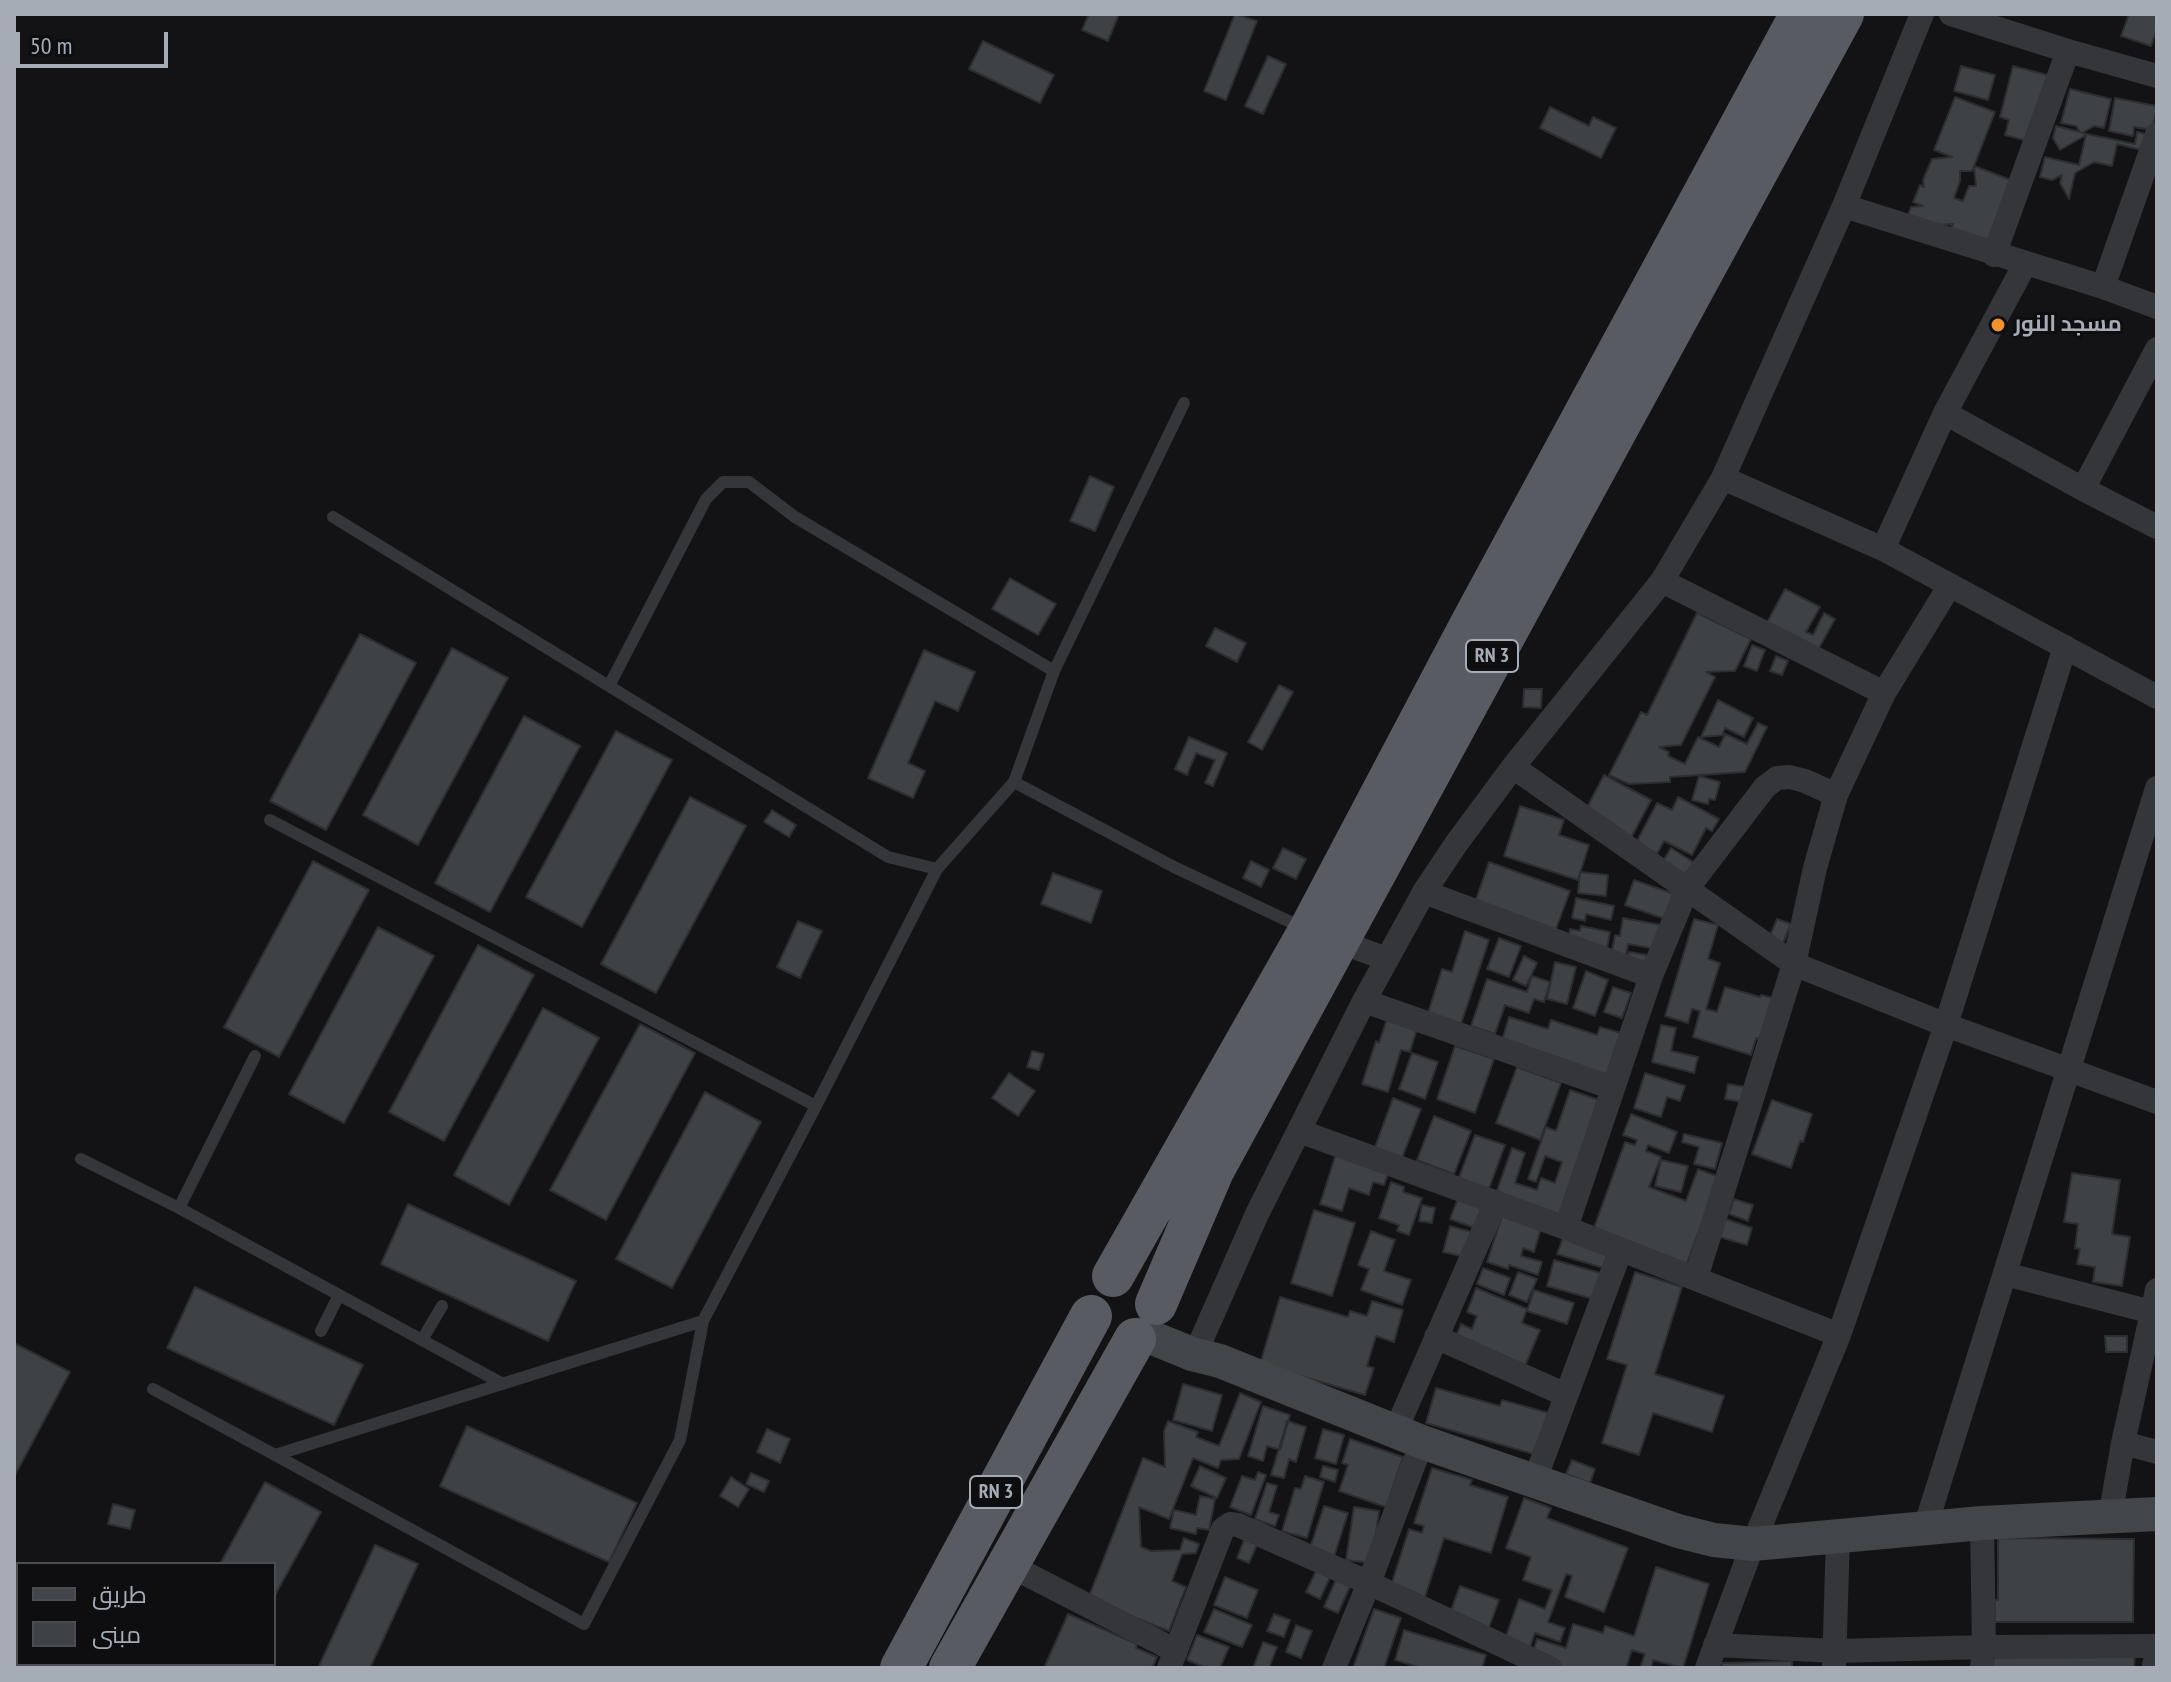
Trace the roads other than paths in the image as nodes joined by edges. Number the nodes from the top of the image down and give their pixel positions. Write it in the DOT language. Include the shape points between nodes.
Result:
graph roads {
  1 [pos="1801,14"];
  2 [pos="1843,14"];
  3 [pos="1922,14"];
  4 [pos="1951,14"];
  5 [pos="2068,51"];
  6 [pos="2157,76"];
  7 [pos="2157,134"];
  8 [pos="1844,206"];
  9 [pos="1994,255"];
  10 [pos="2025,264"];
  11 [pos="2103,287"];
  12 [pos="2157,307"];
  13 [pos="2157,349"];
  14 [pos="1184,403"];
  15 [pos="1945,413"];
  16 [pos="1723,478"];
  17 [pos="2083,489"];
  18 [pos="333,517"];
  19 [pos="2157,527"];
  20 [pos="1883,549"];
  21 [pos="1662,581"];
  22 [pos="1950,585"];
  23 [pos="2065,647"];
  24 [pos="1054,671"];
  25 [pos="609,686"];
  26 [pos="1884,693"];
  27 [pos="2157,697"];
  28 [pos="1513,767"];
  29 [pos="1014,782"];
  30 [pos="2157,788"];
  31 [pos="1836,795"];
  32 [pos="270,820"];
  33 [pos="2147,860"];
  34 [pos="937,869"];
  35 [pos="1687,889"];
  36 [pos="1424,892"];
  37 [pos="1323,936"];
  38 [pos="1387,959"];
  39 [pos="1794,964"];
  40 [pos="1651,976"];
  41 [pos="1364,1001"];
  42 [pos="1946,1025"];
  43 [pos="255,1056"];
  44 [pos="2069,1068"];
  45 [pos="1613,1088"];
  46 [pos="2157,1102"];
  47 [pos="816,1106"];
  48 [pos="1299,1131"];
  49 [pos="81,1159"];
  50 [pos="1496,1202"];
  51 [pos="179,1208"];
  52 [pos="1566,1228"];
  53 [pos="1621,1249"];
  54 [pos="2005,1274"];
  55 [pos="1113,1276"];
  56 [pos="1696,1278"];
  57 [pos="339,1295"];
  58 [pos="2154,1301"];
  59 [pos="442,1306"];
  60 [pos="1091,1316"];
  61 [pos="703,1321"];
  62 [pos="1148,1322"];
  63 [pos="321,1331"];
  64 [pos="1839,1335"];
  65 [pos="1436,1337"];
  66 [pos="422,1340"];
  67 [pos="1210,1352"];
  68 [pos="503,1384"];
  69 [pos="153,1389"];
  70 [pos="1566,1395"];
  71 [pos="1408,1437"];
  72 [pos="2123,1443"];
  73 [pos="2157,1452"];
  74 [pos="275,1455"];
  75 [pos="1534,1482"];
  76 [pos="2157,1514"];
  77 [pos="2110,1517"];
  78 [pos="2157,1521"];
  79 [pos="1982,1523"];
  80 [pos="1925,1528"];
  81 [pos="1838,1535"];
  82 [pos="1753,1544"];
  83 [pos="1007,1564"];
  84 [pos="1369,1583"];
  85 [pos="2157,1646"];
  86 [pos="1711,1657"];
  87 [pos="1983,1657"];
  88 [pos="1172,1659"];
  89 [pos="1834,1660"];
  90 [pos="1544,1667"];
  91 [pos="901,1668"];
  92 [pos="950,1668"];
  93 [pos="1334,1668"];
  1 -- 37 [label="highway, RN 3" via="1471,624"];
  2 -- 37 [label="highway, RN 3"];
  3 -- 8 [label="street"];
  4 -- 5 [label="street"];
  5 -- 6 [label="street"];
  5 -- 9 [label="street"];
  7 -- 11 [label="street"];
  8 -- 9 [label="street"];
  8 -- 16 [label="street"];
  9 -- 10 [label="street"];
  10 -- 11 [label="street"];
  10 -- 15 [label="street"];
  11 -- 12 [label="street"];
  13 -- 17 [label="street"];
  14 -- 24 [label="lane"];
  15 -- 17 [label="street"];
  15 -- 20 [label="street"];
  16 -- 20 [label="street"];
  16 -- 21 [label="street"];
  17 -- 19 [label="street"];
  18 -- 25 [label="lane"];
  20 -- 22 [label="street"];
  21 -- 26 [label="street"];
  21 -- 28 [label="street"];
  22 -- 23 [label="street"];
  22 -- 26 [label="street"];
  23 -- 27 [label="street"];
  23 -- 42 [label="street"];
  24 -- 25 [label="lane" via="795,517 749,482 723,482 706,499"];
  24 -- 29 [label="lane"];
  25 -- 34 [label="lane" via="888,857"];
  26 -- 31 [label="street"];
  28 -- 35 [label="street"];
  28 -- 36 [label="street"];
  29 -- 34 [label="lane"];
  29 -- 37 [label="lane" via="1174,867"];
  30 -- 33 [label="street"];
  31 -- 35 [label="street" via="1805,781 1777,778"];
  31 -- 39 [label="street"];
  32 -- 47 [label="lane"];
  33 -- 44 [label="street"];
  34 -- 47 [label="lane"];
  35 -- 39 [label="street"];
  35 -- 40 [label="street"];
  36 -- 38 [label="street"];
  36 -- 40 [label="street"];
  37 -- 38 [label="street"];
  37 -- 55 [label="highway, RN 3"];
  37 -- 62 [label="highway, RN 3"];
  38 -- 41 [label="street"];
  39 -- 42 [label="street"];
  39 -- 56 [label="street"];
  40 -- 45 [label="street"];
  41 -- 45 [label="street"];
  41 -- 48 [label="street"];
  42 -- 44 [label="street"];
  42 -- 64 [label="street"];
  43 -- 51 [label="lane"];
  44 -- 46 [label="street"];
  44 -- 54 [label="street"];
  45 -- 52 [label="street"];
  47 -- 61 [label="lane"];
  48 -- 50 [label="street"];
  48 -- 67 [label="street" via="1257,1214"];
  49 -- 51 [label="lane"];
  50 -- 52 [label="street"];
  50 -- 65 [label="street"];
  51 -- 57 [label="lane"];
  52 -- 53 [label="street"];
  53 -- 56 [label="street"];
  53 -- 70 [label="street"];
  54 -- 58 [label="street"];
  54 -- 80 [label="street"];
  55 -- 60 [label="highway" via="1097,1287"];
  55 -- 62 [label="highway" via="1142,1280 1154,1295"];
  56 -- 64 [label="street"];
  57 -- 63 [label="lane"];
  57 -- 66 [label="lane"];
  58 -- 72 [label="street"];
  59 -- 66 [label="lane"];
  60 -- 62 [label="highway" via="1103,1334 1124,1341"];
  60 -- 91 [label="highway, RN 3"];
  61 -- 68 [label="lane"];
  61 -- 74 [label="lane" via="680,1440 584,1624"];
  62 -- 67 [label="main road" via="1192,1354"];
  62 -- 83 [label="highway, RN 3"];
  64 -- 82 [label="street"];
  65 -- 70 [label="street"];
  65 -- 71 [label="street"];
  66 -- 68 [label="lane"];
  67 -- 71 [label="main road"];
  68 -- 74 [label="lane"];
  69 -- 74 [label="lane"];
  70 -- 75 [label="street"];
  71 -- 75 [label="main road"];
  71 -- 84 [label="street"];
  72 -- 73 [label="street"];
  72 -- 77 [label="street"];
  75 -- 82 [label="main road" via="1678,1531"];
  76 -- 77 [label="main road"];
  76 -- 78 [label="street"];
  77 -- 79 [label="main road"];
  79 -- 80 [label="main road"];
  79 -- 87 [label="street"];
  80 -- 81 [label="main road"];
  81 -- 82 [label="main road"];
  81 -- 89 [label="street"];
  82 -- 86 [label="street"];
  83 -- 88 [label="street"];
  83 -- 92 [label="highway, RN 3"];
  84 -- 88 [label="street" via="1230,1524 1223,1529"];
  84 -- 90 [label="street"];
  84 -- 93 [label="street"];
  85 -- 87 [label="street"];
  86 -- 89 [label="street"];
  87 -- 89 [label="street"];
}
